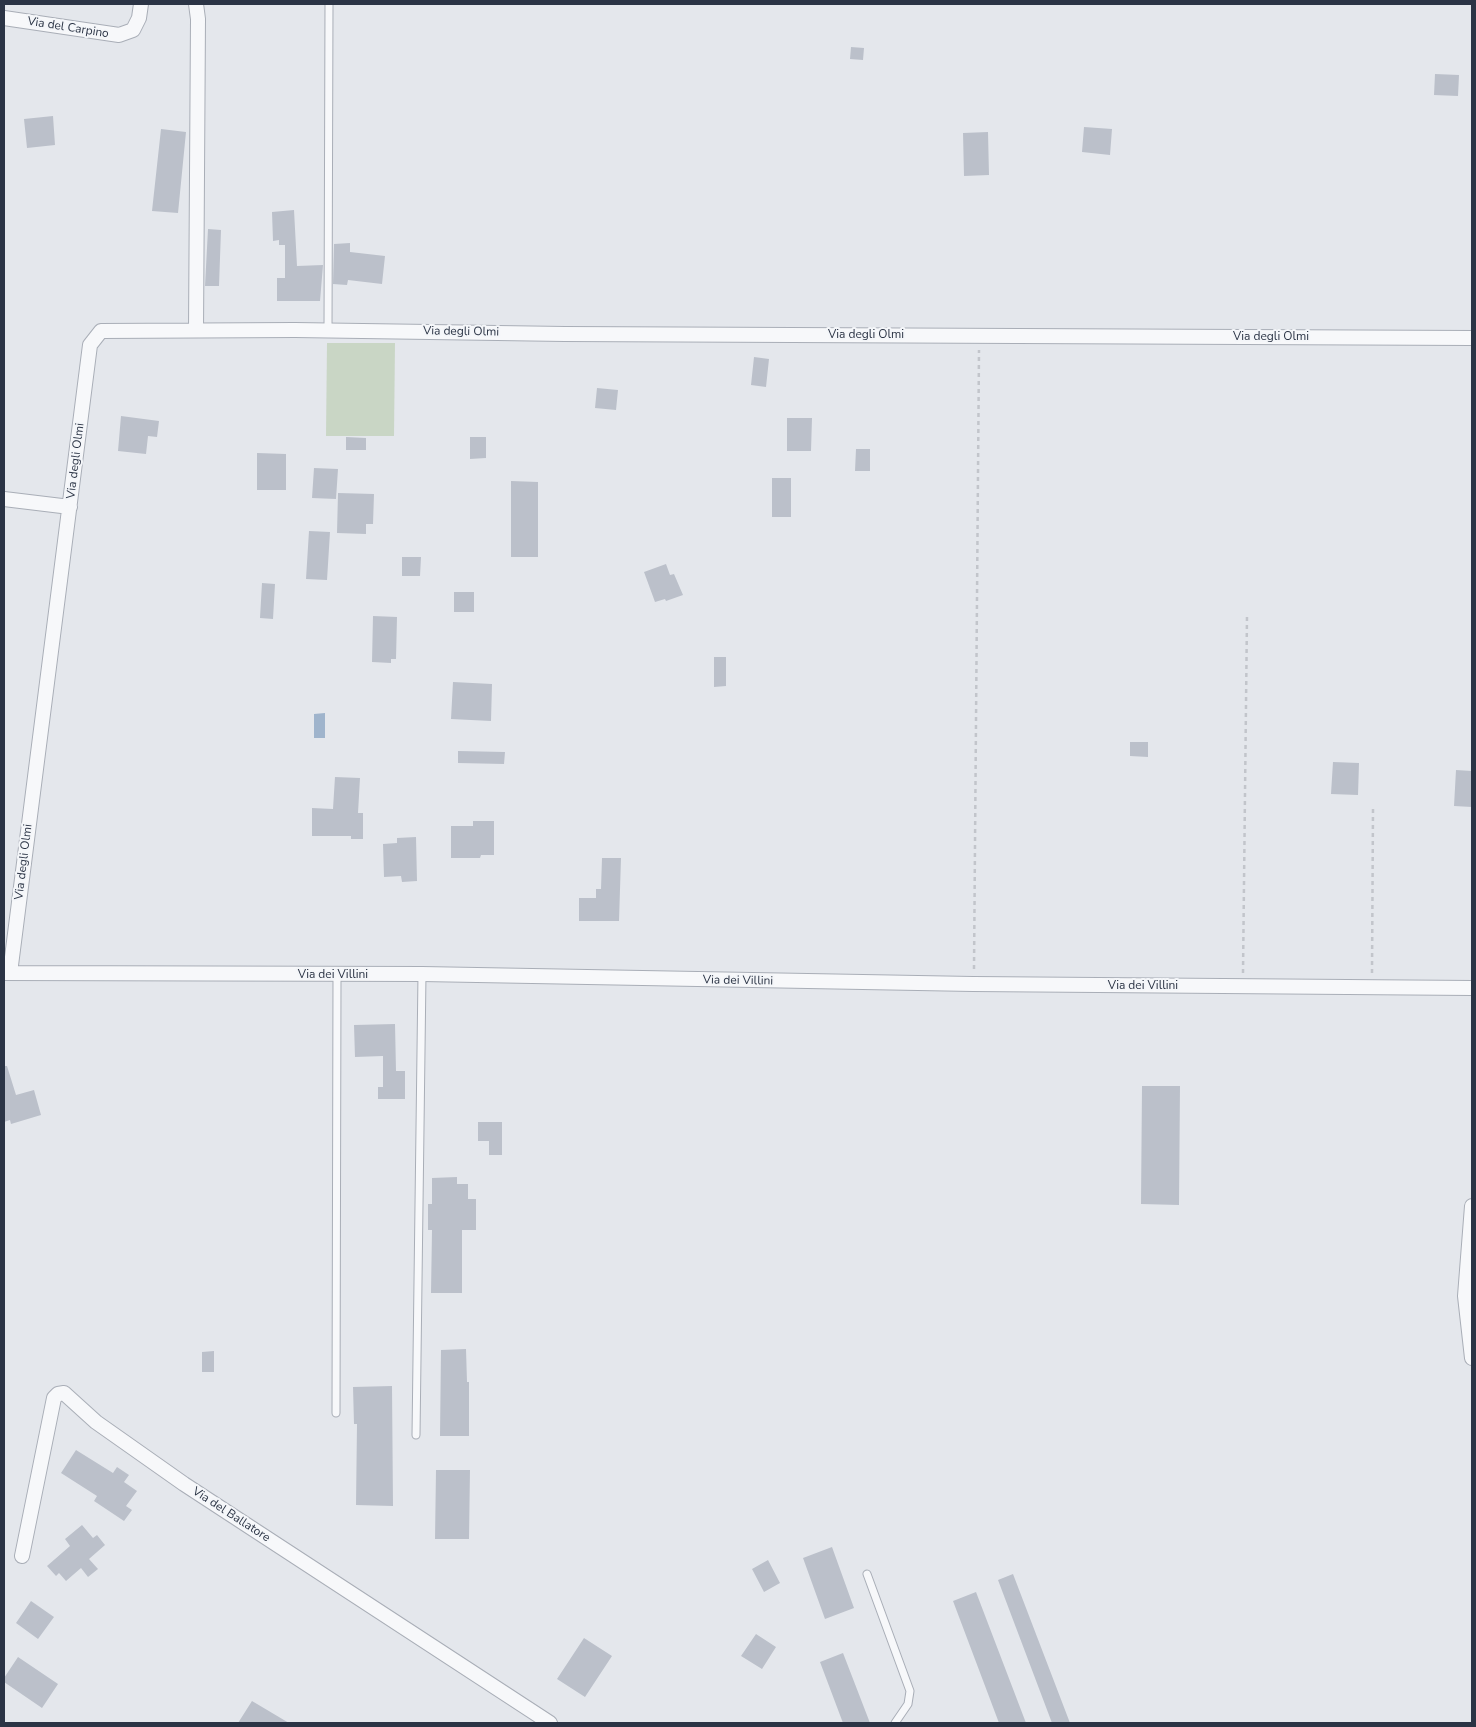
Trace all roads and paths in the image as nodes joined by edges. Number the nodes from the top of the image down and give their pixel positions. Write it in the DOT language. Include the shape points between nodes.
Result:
graph roads {
  1 [pos="141,4"];
  2 [pos="196,4"];
  3 [pos="329,4"];
  4 [pos="4,18"];
  5 [pos="196,330"];
  6 [pos="328,330"];
  7 [pos="979,336"];
  8 [pos="1472,338"];
  9 [pos="4,499"];
  10 [pos="70,506"];
  11 [pos="1248,614"];
  12 [pos="1373,809"];
  13 [pos="7,973"];
  14 [pos="422,974"];
  15 [pos="337,975"];
  16 [pos="974,984"];
  17 [pos="1242,986"];
  18 [pos="1372,988"];
  19 [pos="1472,988"];
  20 [pos="1472,1206"];
  21 [pos="1472,1358"];
  22 [pos="336,1413"];
  23 [pos="416,1434"];
  24 [pos="22,1556"];
  25 [pos="868,1574"];
  26 [pos="550,1723"];
  27 [pos="895,1723"];
  1 -- 4 [label="street, Via del Carpino" via="139,18 132,30 119,35"];
  2 -- 5 [label="street"];
  3 -- 6 [label="lane"];
  5 -- 6 [label="street, Via degli Olmi"];
  5 -- 10 [label="street, Via degli Olmi" via="104,330 93,339"];
  6 -- 7 [label="street, Via degli Olmi"];
  7 -- 8 [label="street, Via degli Olmi"];
  7 -- 16 [label="path"];
  9 -- 10 [label="street"];
  10 -- 13 [label="street, Via degli Olmi"];
  11 -- 17 [label="path"];
  12 -- 18 [label="path"];
  13 -- 15 [label="street, Via dei Villini"];
  14 -- 15 [label="street, Via dei Villini"];
  14 -- 16 [label="street, Via dei Villini"];
  14 -- 23 [label="lane"];
  15 -- 22 [label="lane"];
  16 -- 17 [label="street, Via dei Villini"];
  17 -- 18 [label="street, Via dei Villini"];
  18 -- 19 [label="street, Via dei Villini"];
  20 -- 21 [label="street" via="1465,1310"];
  24 -- 26 [label="street, Via del Ballatore" via="54,1398 64,1393 96,1422 184,1484"];
  25 -- 27 [label="lane" via="910,1691 908,1704"];
}
